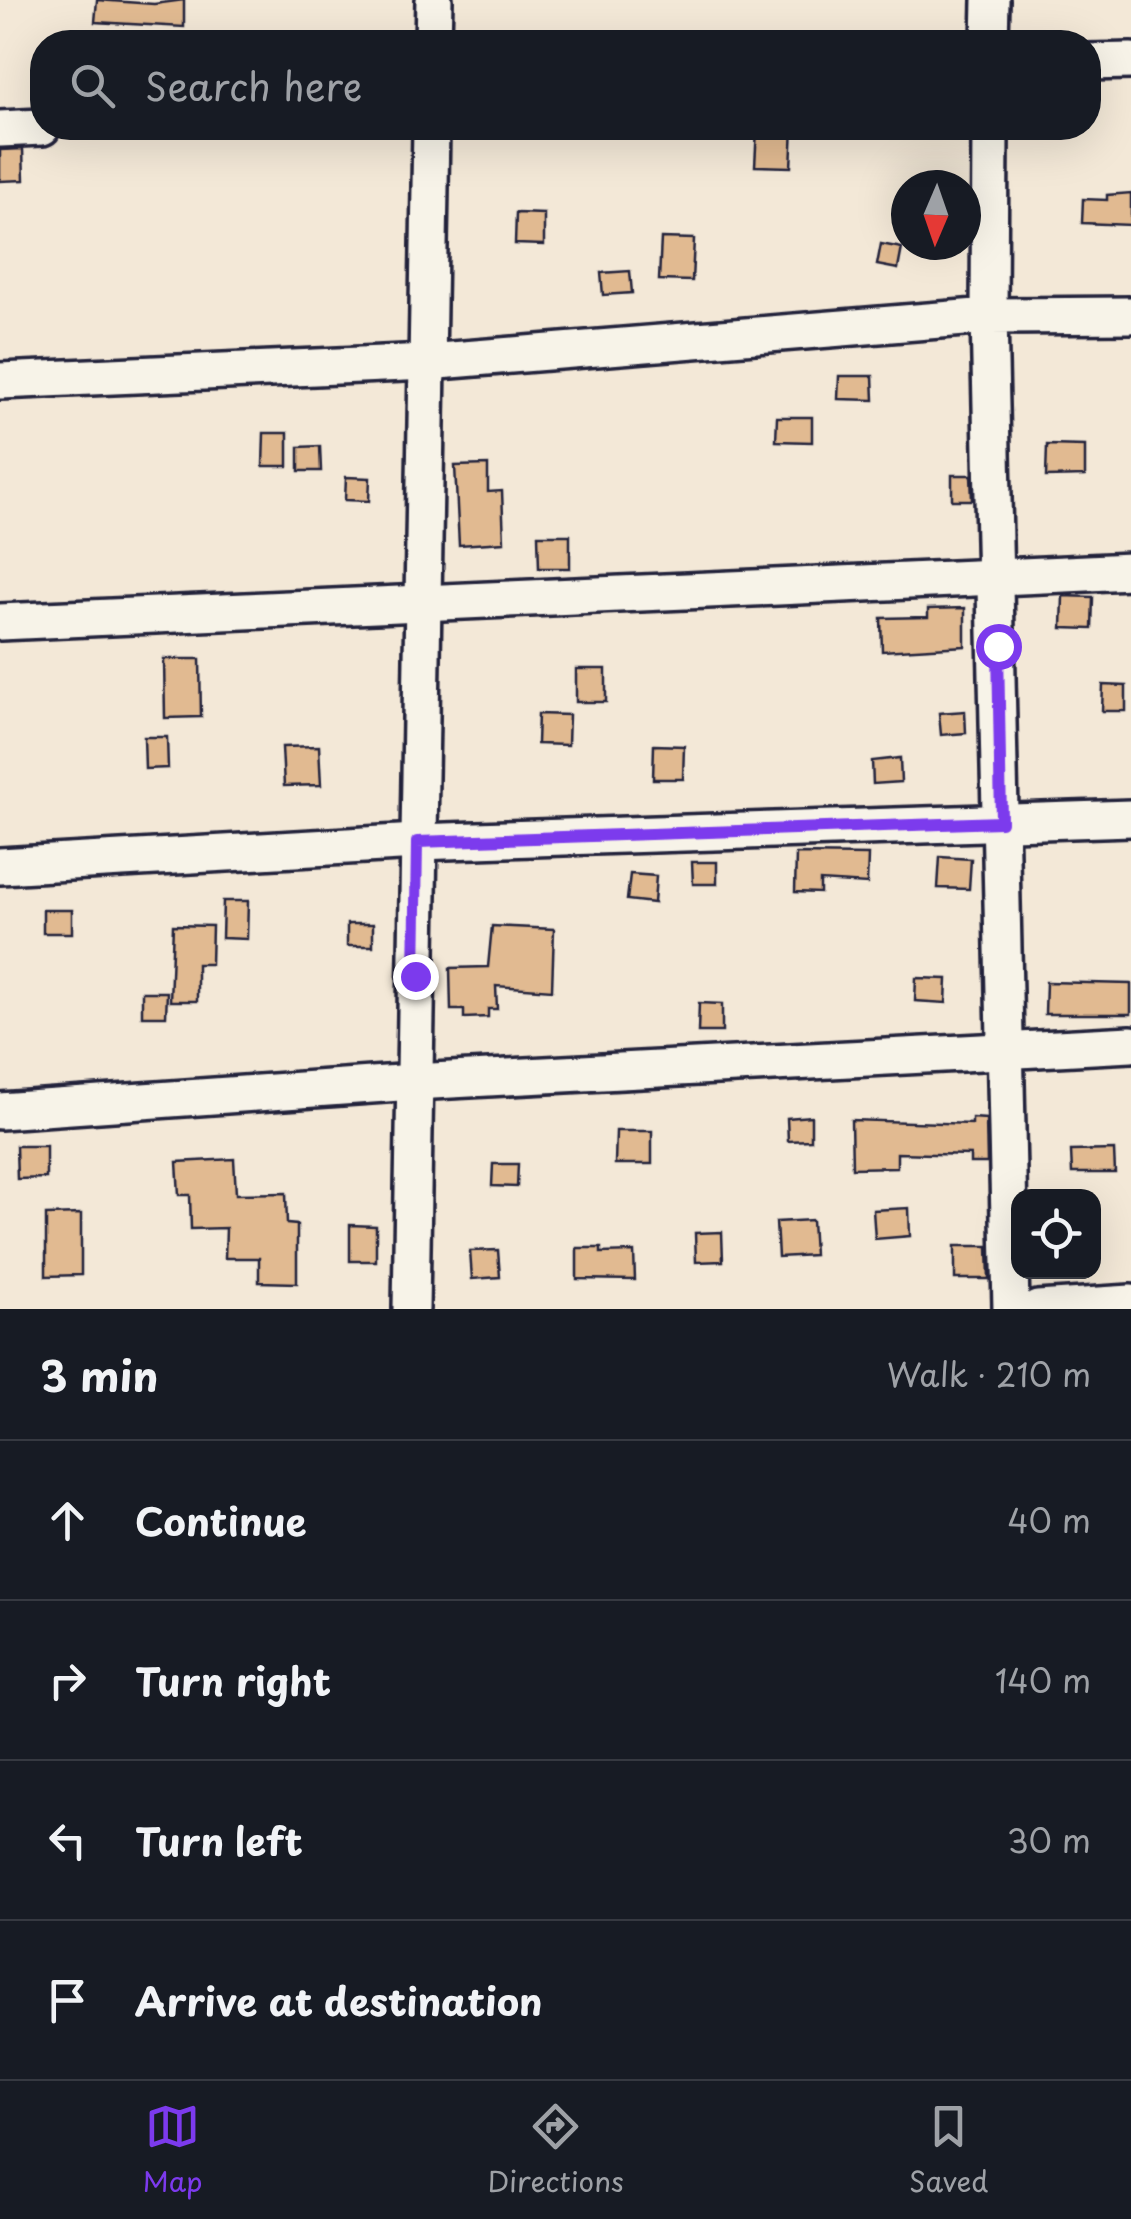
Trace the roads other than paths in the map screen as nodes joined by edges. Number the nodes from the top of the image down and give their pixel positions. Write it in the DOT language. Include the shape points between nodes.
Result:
graph roads {
  1 [pos="434,0"];
  2 [pos="991,0"];
  3 [pos="433,30"];
  4 [pos="990,30"];
  5 [pos="1131,61"];
  6 [pos="1101,62"];
  7 [pos="30,128"];
  8 [pos="0,130"];
  9 [pos="431,140"];
  10 [pos="990,140"];
  11 [pos="1131,315"];
  12 [pos="988,316"];
  13 [pos="426,362"];
  14 [pos="0,380"];
  15 [pos="1131,571"];
  16 [pos="996,576"];
  17 [pos="422,602"];
  18 [pos="0,622"];
  19 [pos="1131,818"];
  20 [pos="1001,822"];
  21 [pos="417,842"];
  22 [pos="0,866"];
  23 [pos="1131,1044"];
  24 [pos="1006,1050"];
  25 [pos="414,1082"];
  26 [pos="0,1111"];
  27 [pos="1131,1303"];
  28 [pos="411,1309"];
  29 [pos="1011,1309"];
  30 [pos="1038,1309"];
  1 -- 3 [label="street"];
  2 -- 4 [label="street"];
  5 -- 6 [label="street"];
  7 -- 8 [label="street"];
  9 -- 13 [label="street"];
  10 -- 12 [label="street"];
  11 -- 12 [label="street"];
  12 -- 13 [label="street"];
  12 -- 16 [label="street"];
  13 -- 14 [label="street"];
  13 -- 17 [label="street"];
  15 -- 16 [label="street"];
  16 -- 17 [label="street"];
  16 -- 20 [label="street"];
  17 -- 18 [label="street"];
  17 -- 21 [label="street"];
  19 -- 20 [label="street"];
  20 -- 21 [label="street"];
  20 -- 24 [label="street"];
  21 -- 22 [label="street"];
  21 -- 25 [label="street"];
  23 -- 24 [label="street"];
  24 -- 25 [label="street"];
  24 -- 29 [label="street"];
  25 -- 26 [label="street"];
  25 -- 28 [label="street"];
  27 -- 30 [label="street"];
}
